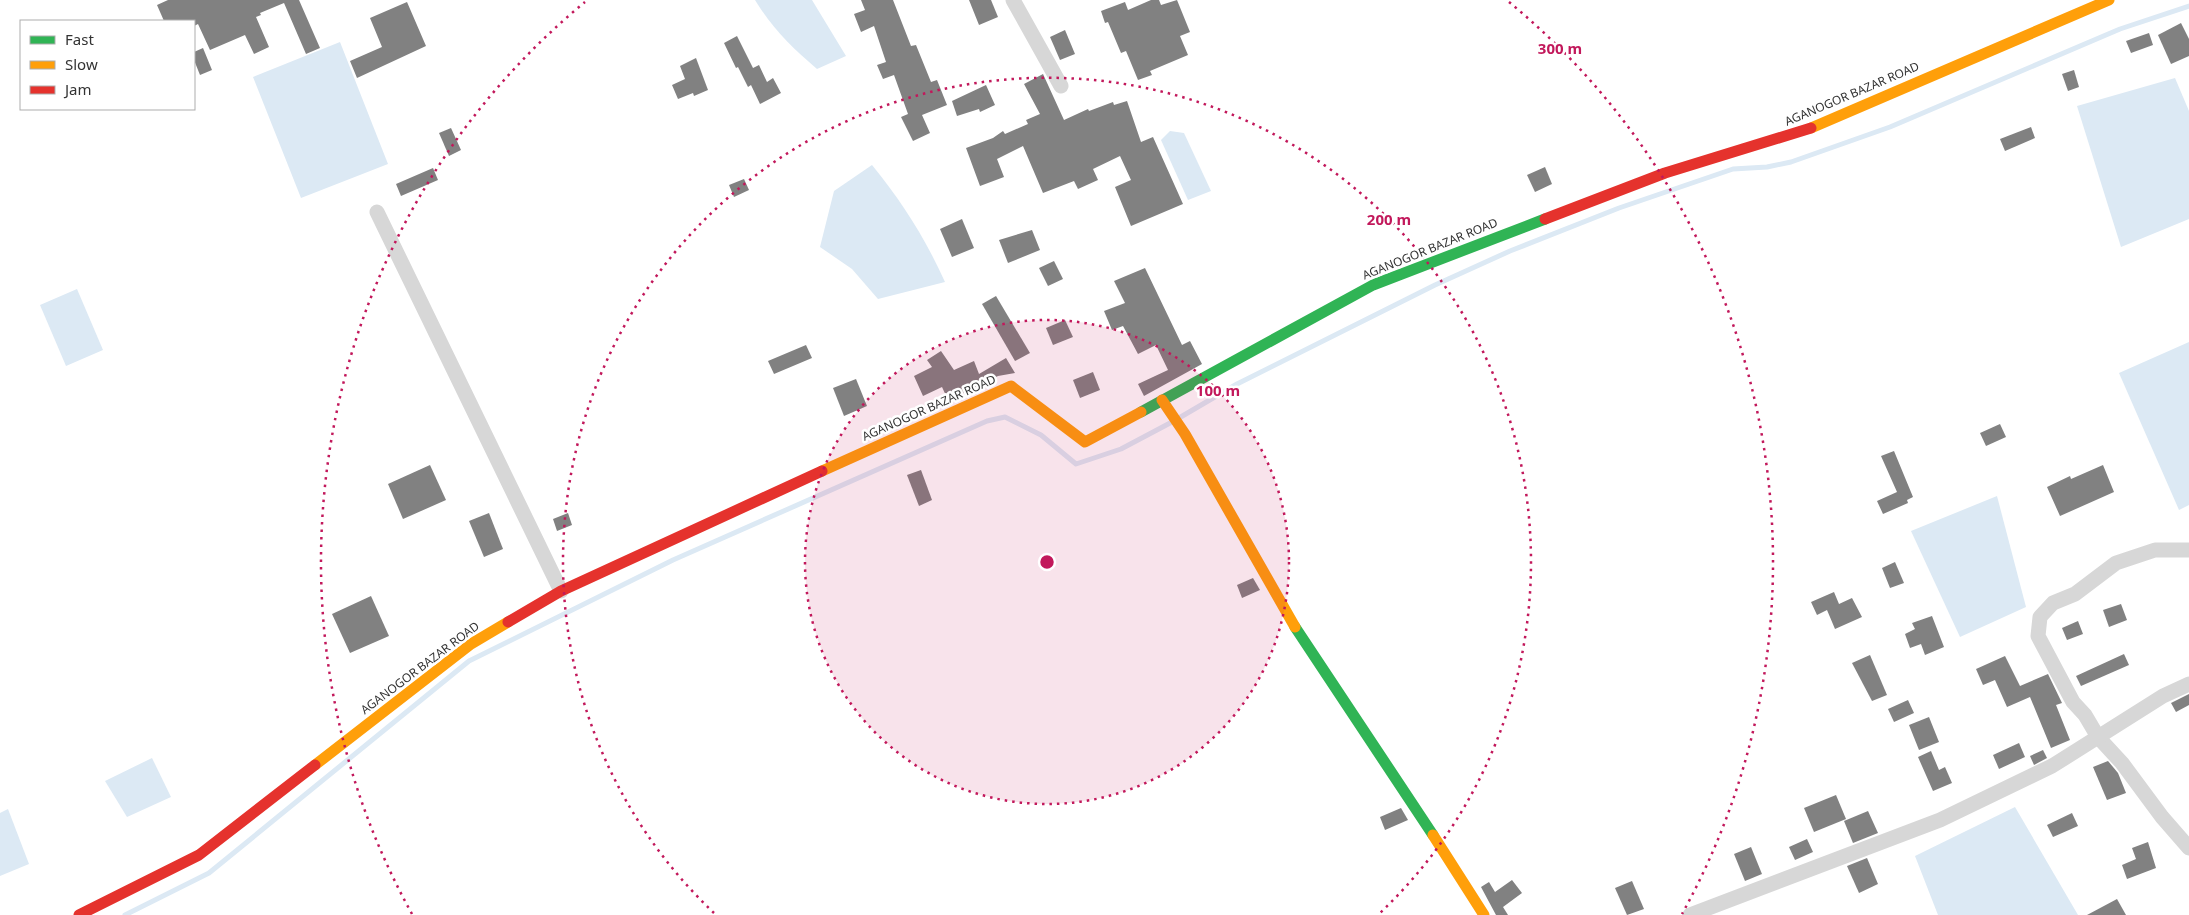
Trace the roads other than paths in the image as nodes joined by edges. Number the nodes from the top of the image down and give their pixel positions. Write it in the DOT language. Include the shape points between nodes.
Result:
graph roads {
  1 [pos="1013,0"];
  2 [pos="2105,0"];
  3 [pos="1061,86"];
  4 [pos="377,212"];
  5 [pos="1162,400"];
  6 [pos="2189,550"];
  7 [pos="562,591"];
  8 [pos="2189,684"];
  9 [pos="2098,737"];
  10 [pos="2189,848"];
  11 [pos="79,915"];
  12 [pos="1484,915"];
  13 [pos="1690,915"];
  1 -- 3 [label="street"];
  2 -- 5 [label="street, AGANOGOR BAZAR ROAD" via="1800,133 1665,173 1373,285"];
  4 -- 7 [label="street"];
  5 -- 7 [label="street, AGANOGOR BAZAR ROAD" via="1085,442 1011,386"];
  5 -- 12 [label="street" via="1185,434 1292,622"];
  6 -- 9 [label="street" via="2155,550 2116,564 2075,594 2053,603 2040,617 2038,636 2044,651 2073,702"];
  7 -- 11 [label="street, AGANOGOR BAZAR ROAD" via="471,644 199,855"];
  8 -- 9 [label="street" via="2162,696"];
  9 -- 10 [label="street"];
  9 -- 13 [label="street" via="2052,766 1940,820"];
}
